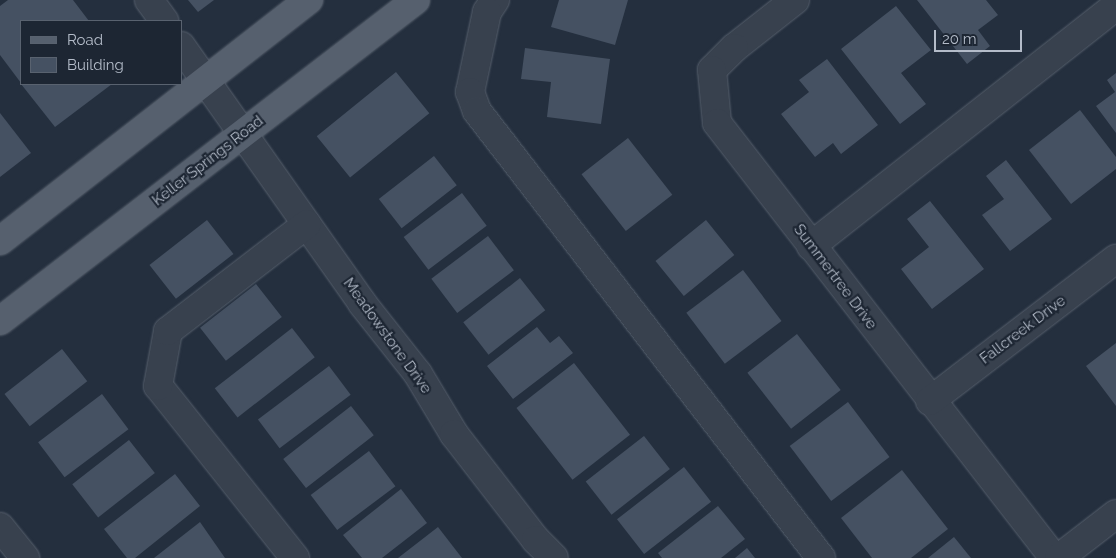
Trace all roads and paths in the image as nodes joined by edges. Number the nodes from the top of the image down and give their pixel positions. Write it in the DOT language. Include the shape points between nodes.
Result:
graph roads {
  1 [pos="149,0"];
  2 [pos="309,0"];
  3 [pos="416,0"];
  4 [pos="495,0"];
  5 [pos="795,0"];
  6 [pos="1116,6"];
  7 [pos="163,20"];
  8 [pos="182,47"];
  9 [pos="205,81"];
  10 [pos="243,134"];
  11 [pos="307,224"];
  12 [pos="0,241"];
  13 [pos="811,246"];
  14 [pos="1116,259"];
  15 [pos="0,321"];
  16 [pos="930,401"];
  17 [pos="1116,514"];
  18 [pos="0,526"];
  19 [pos="24,558"];
  20 [pos="295,558"];
  21 [pos="554,558"];
  22 [pos="821,558"];
  23 [pos="1054,558"];
  24 [pos="1059,558"];
  1 -- 7 [label="street"];
  2 -- 9 [label="main road"];
  3 -- 10 [label="main road, Keller Springs Road"];
  4 -- 22 [label="street" via="487,12 470,92 477,111"];
  5 -- 13 [label="street, Summertree Drive" via="734,48 712,70 713,100 717,123"];
  6 -- 13 [label="street"];
  8 -- 9 [label="street, Meadowstone Drive"];
  9 -- 10 [label="street, Meadowstone Drive"];
  9 -- 12 [label="main road"];
  10 -- 11 [label="street, Meadowstone Drive"];
  10 -- 15 [label="main road, Keller Springs Road"];
  11 -- 20 [label="street" via="168,331 158,386"];
  11 -- 21 [label="street, Meadowstone Drive" via="418,374 454,434 536,540"];
  13 -- 16 [label="street, Summertree Drive"];
  14 -- 16 [label="street, Fallcreek Drive"];
  16 -- 23 [label="street, Summertree Drive"];
  17 -- 24 [label="street"];
  18 -- 19 [label="street"];
}
